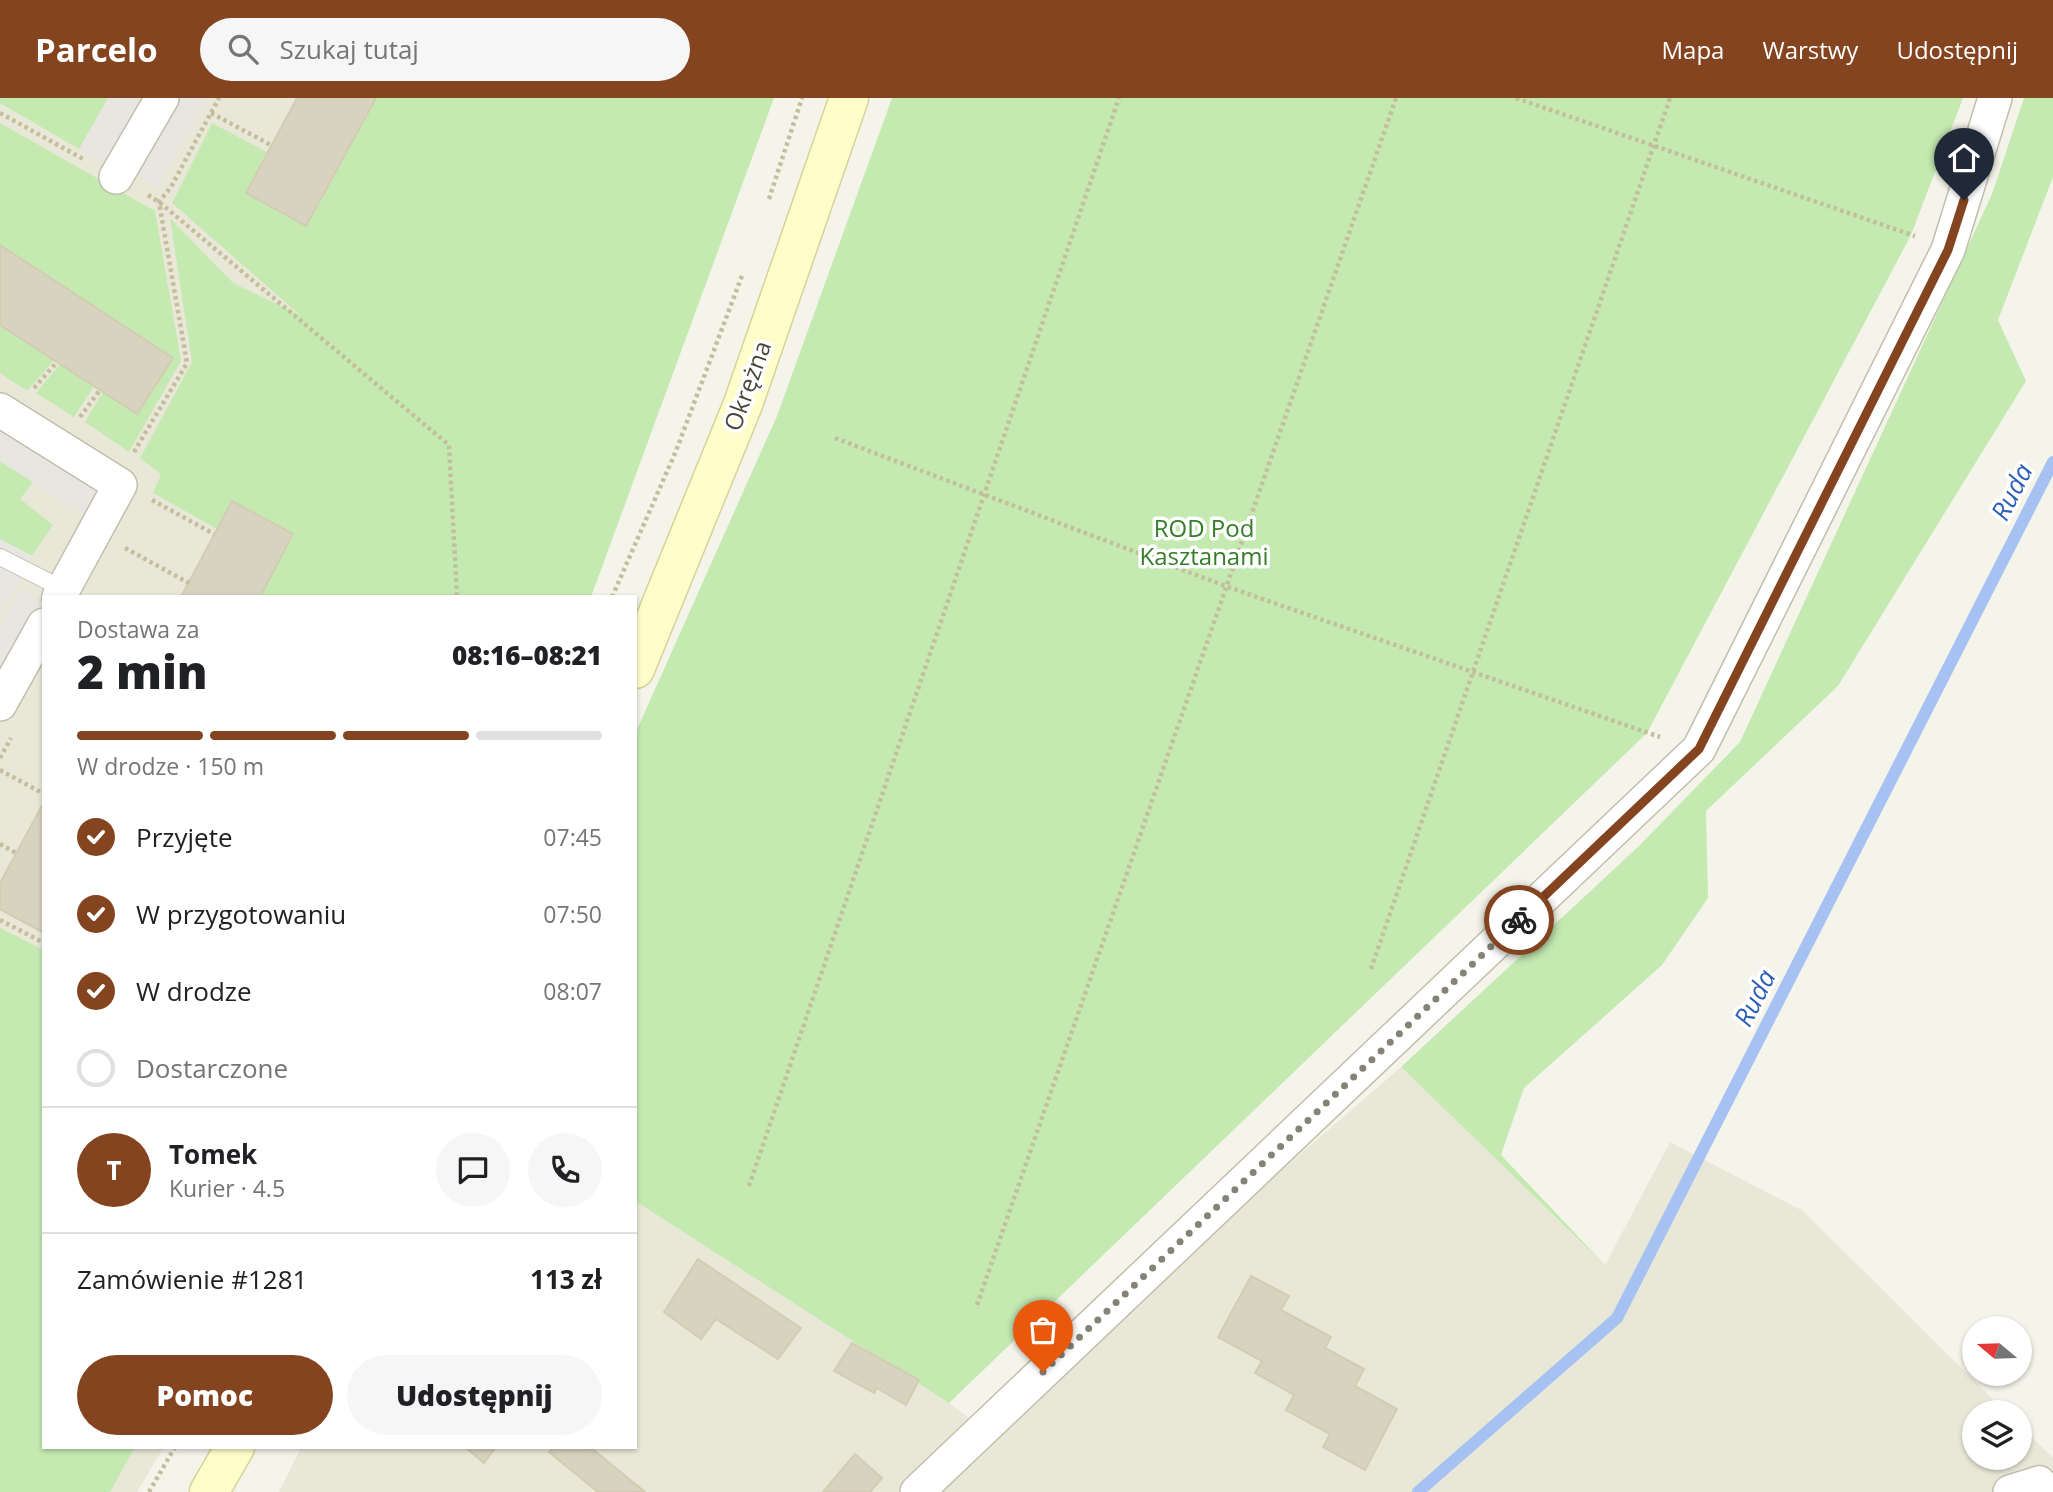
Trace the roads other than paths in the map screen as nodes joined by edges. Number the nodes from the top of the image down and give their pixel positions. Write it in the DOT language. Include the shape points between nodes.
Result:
graph roads {
  1 [pos="162,98"];
  2 [pos="849,98"];
  3 [pos="1995,98"];
  4 [pos="116,177"];
  5 [pos="0,410"];
  6 [pos="0,557"];
  7 [pos="61,593"];
  8 [pos="42,629"];
  9 [pos="637,664"];
  10 [pos="0,704"];
  11 [pos="233,1449"];
  12 [pos="209,1492"];
  13 [pos="917,1492"];
  14 [pos="2010,1492"];
  15 [pos="2048,1492"];
  1 -- 4 [label="street"];
  2 -- 9 [label="street, Okrężna" via="743,404"];
  3 -- 13 [label="street" via="1948,250 1699,749"];
  5 -- 7 [label="street" via="120,485"];
  6 -- 7 [label="lane"];
  8 -- 10 [label="street"];
  11 -- 12 [label="street"];
  14 -- 15 [label="street" via="2039,1483"];
}
